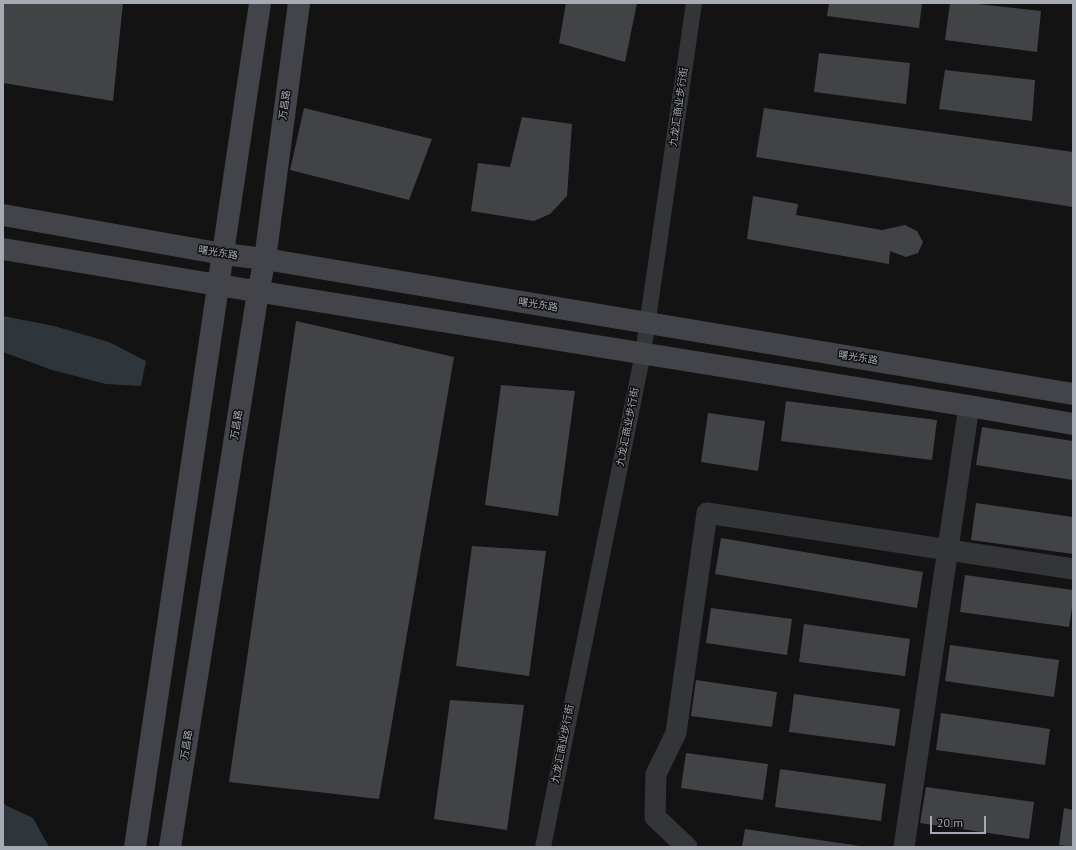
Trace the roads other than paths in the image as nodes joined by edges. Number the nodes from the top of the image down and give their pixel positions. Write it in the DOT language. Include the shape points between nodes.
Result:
graph roads {
  1 [pos="260,3"];
  2 [pos="299,3"];
  3 [pos="694,3"];
  4 [pos="3,215"];
  5 [pos="3,249"];
  6 [pos="223,254"];
  7 [pos="264,259"];
  8 [pos="218,285"];
  9 [pos="258,292"];
  10 [pos="646,323"];
  11 [pos="643,353"];
  12 [pos="1073,394"];
  13 [pos="969,406"];
  14 [pos="1073,424"];
  15 [pos="948,549"];
  16 [pos="1073,569"];
  17 [pos="135,847"];
  18 [pos="170,847"];
  19 [pos="543,847"];
  20 [pos="687,847"];
  21 [pos="904,847"];
  1 -- 6 [label="main road"];
  2 -- 7 [label="main road, 万昌路"];
  3 -- 10 [label="street, 九龙汇商业步行街"];
  4 -- 6 [label="main road, 曙光东路"];
  5 -- 8 [label="main road"];
  6 -- 7 [label="main road, 曙光东路"];
  6 -- 8 [label="main road"];
  7 -- 9 [label="main road, 万昌路"];
  7 -- 10 [label="main road, 曙光东路"];
  8 -- 9 [label="main road"];
  8 -- 17 [label="main road"];
  9 -- 11 [label="main road"];
  9 -- 18 [label="main road, 万昌路"];
  10 -- 11 [label="street, 九龙汇商业步行街"];
  10 -- 12 [label="main road, 曙光东路"];
  11 -- 13 [label="main road"];
  11 -- 19 [label="street, 九龙汇商业步行街"];
  13 -- 14 [label="main road"];
  13 -- 15 [label="street"];
  15 -- 16 [label="street"];
  15 -- 20 [label="street" via="707,513 676,732 656,774 655,817"];
  15 -- 21 [label="street"];
}
